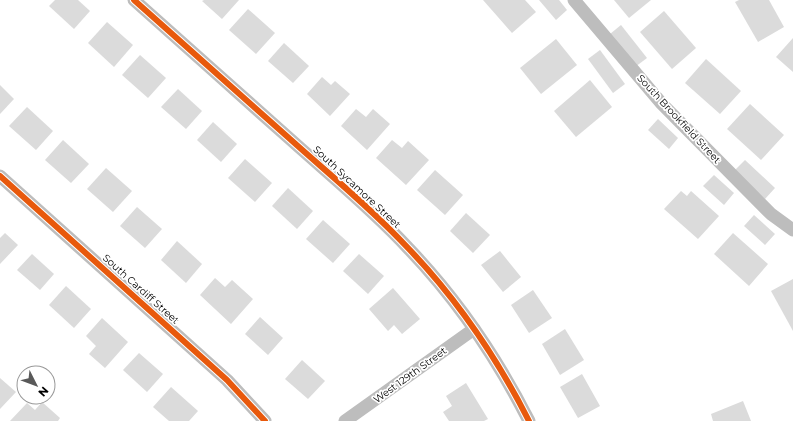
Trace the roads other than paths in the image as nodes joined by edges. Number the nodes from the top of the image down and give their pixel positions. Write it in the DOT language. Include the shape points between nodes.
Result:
graph roads {
  1 [pos="134,0"];
  2 [pos="574,0"];
  3 [pos="0,176"];
  4 [pos="793,230"];
  5 [pos="474,329"];
  6 [pos="265,421"];
  7 [pos="346,421"];
  8 [pos="529,421"];
  1 -- 5 [label="street, South Sycamore Street" via="356,198 408,248 454,301"];
  2 -- 4 [label="street, South Brookfield Street" via="662,104 771,214"];
  3 -- 6 [label="street, South Cardiff Street" via="227,380"];
  5 -- 7 [label="street, West 129th Street"];
  5 -- 8 [label="street, South Sycamore Street" via="510,384"];
}
